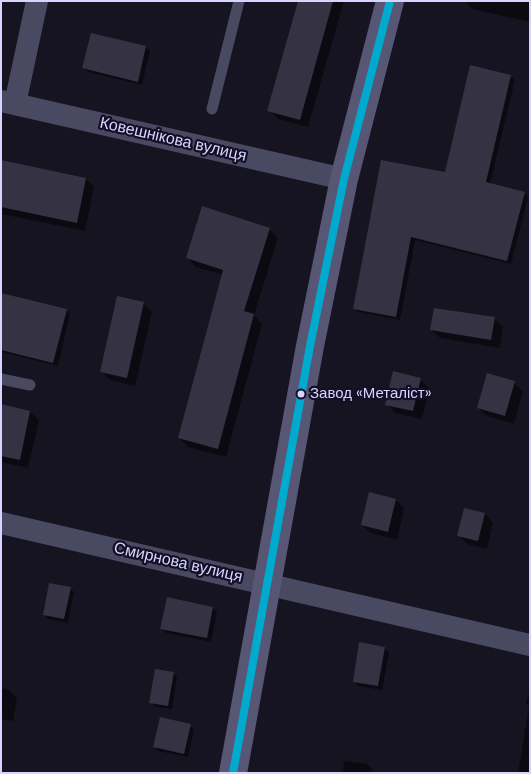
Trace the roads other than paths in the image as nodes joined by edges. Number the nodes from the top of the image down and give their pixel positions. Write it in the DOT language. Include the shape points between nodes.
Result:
graph roads {
  1 [pos="37,1"];
  2 [pos="239,1"];
  3 [pos="390,1"];
  4 [pos="8,103"];
  5 [pos="212,109"];
  6 [pos="344,179"];
  7 [pos="1,379"];
  8 [pos="30,385"];
  9 [pos="1,523"];
  10 [pos="267,584"];
  11 [pos="530,644"];
  12 [pos="233,773"];
  1 -- 4 [label="street"];
  2 -- 5 [label="lane"];
  3 -- 6 [label="street"];
  4 -- 6 [label="street, Ковешнікова вулиця"];
  6 -- 10 [label="street"];
  7 -- 8 [label="lane"];
  9 -- 10 [label="street, Смирнова вулиця"];
  10 -- 11 [label="street, Смирнова вулиця"];
  10 -- 12 [label="street"];
}
